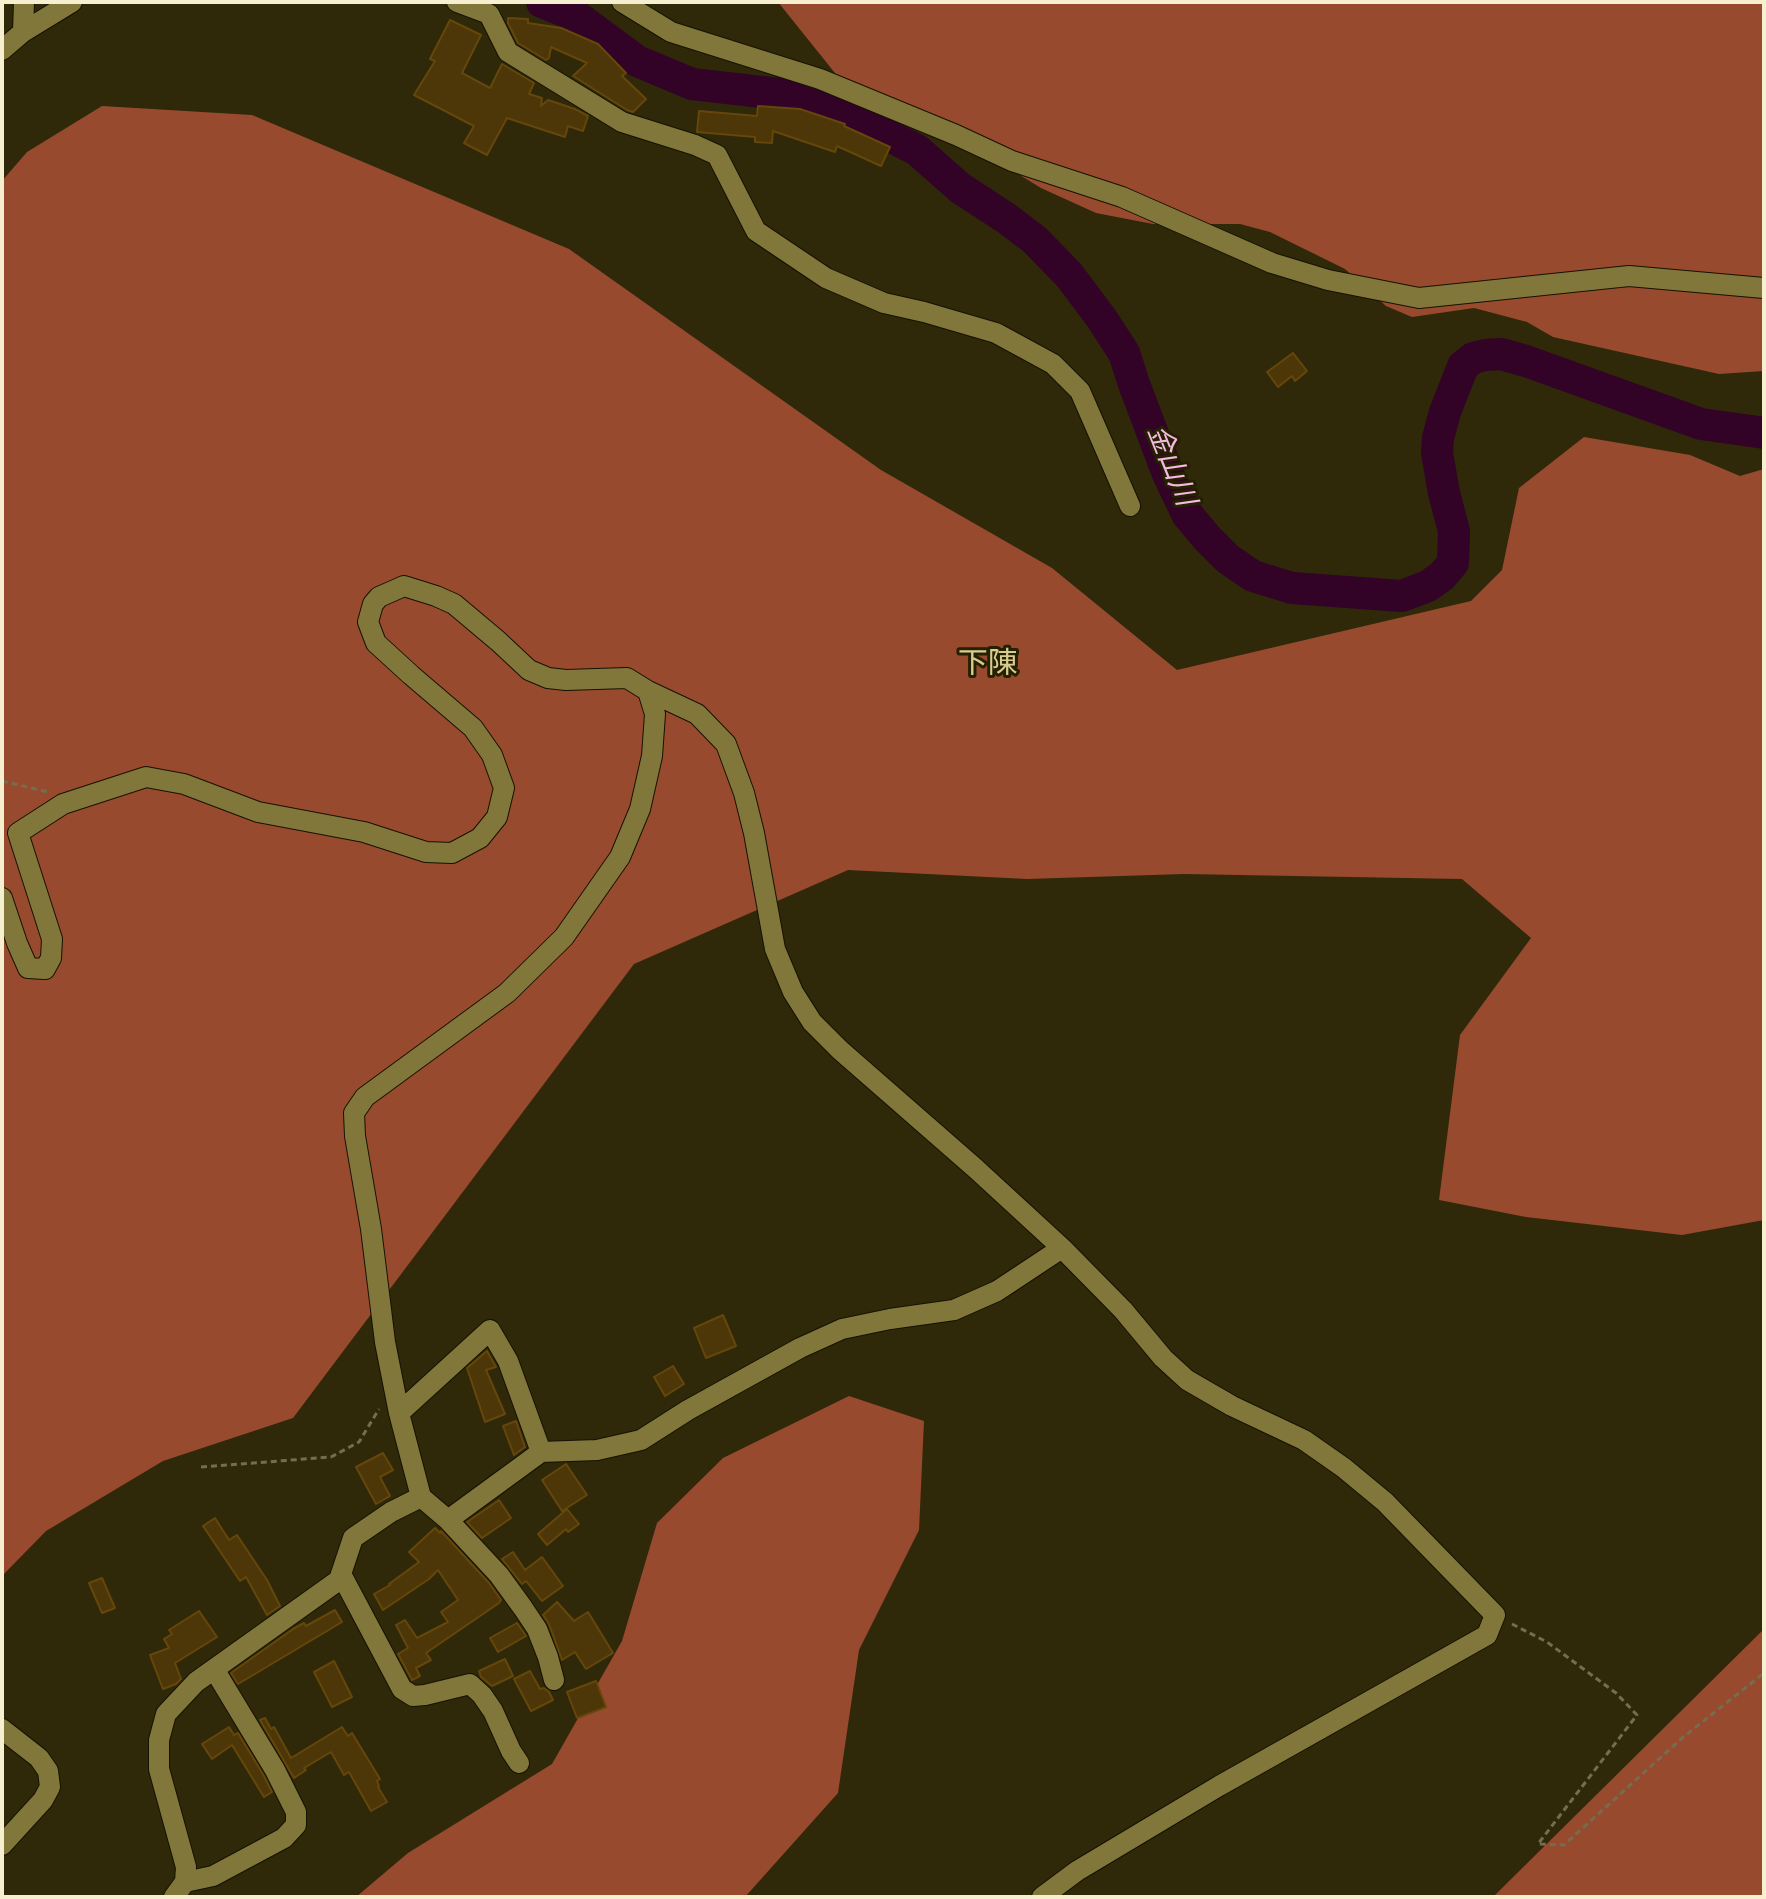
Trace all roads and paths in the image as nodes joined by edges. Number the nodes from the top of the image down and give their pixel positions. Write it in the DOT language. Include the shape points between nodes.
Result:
graph roads {
  1 [pos="24,2"];
  2 [pos="72,2"];
  3 [pos="457,2"];
  4 [pos="622,2"];
  5 [pos="23,32"];
  6 [pos="2,50"];
  7 [pos="1764,288"];
  8 [pos="1130,506"];
  9 [pos="648,691"];
  10 [pos="2,781"];
  11 [pos="58,795"];
  12 [pos="2,898"];
  13 [pos="1062,1248"];
  14 [pos="391,1408"];
  15 [pos="541,1452"];
  16 [pos="201,1467"];
  17 [pos="421,1497"];
  18 [pos="448,1520"];
  19 [pos="341,1574"];
  20 [pos="1495,1615"];
  21 [pos="214,1669"];
  22 [pos="1764,1673"];
  23 [pos="554,1680"];
  24 [pos="2,1729"];
  25 [pos="519,1763"];
  26 [pos="2,1845"];
  27 [pos="179,1889"];
  28 [pos="1042,1897"];
  1 -- 5 [label="street"];
  2 -- 5 [label="street"];
  3 -- 8 [label="street" via="489,14 508,52 622,122 717,155 756,231 826,278 884,303 996,333 1053,364 1080,391"];
  4 -- 7 [label="street" via="671,32 820,79 1012,161 1122,197 1272,263 1328,280 1419,298 1629,276"];
  5 -- 6 [label="street"];
  9 -- 12 [label="street" via="627,678 566,680 529,670 454,604 404,586 379,597 368,622 376,643 473,728 492,755 504,788 497,817 480,838 452,853 426,852 364,832 258,812 184,784 146,777 63,804 18,833 52,939 45,969 28,968"];
  9 -- 13 [label="street" via="697,714 726,744 754,833 775,949 812,1022"];
  9 -- 14 [label="street" via="655,714 652,756 640,809 620,857 564,937 507,993 365,1097 354,1113"];
  10 -- 11 [label="path"];
  13 -- 15 [label="street" via="997,1291 954,1310 842,1329 800,1348 641,1440 597,1450"];
  13 -- 20 [label="street" via="1187,1380 1304,1440 1344,1468 1385,1502"];
  14 -- 15 [label="street" via="490,1330 508,1361"];
  14 -- 16 [label="path" via="359,1442 331,1457"];
  14 -- 17 [label="street"];
  15 -- 18 [label="street"];
  17 -- 18 [label="street"];
  17 -- 19 [label="street" via="353,1538"];
  18 -- 23 [label="street" via="499,1575 537,1629"];
  19 -- 21 [label="street"];
  19 -- 25 [label="street" via="402,1689 413,1696 470,1684 493,1711"];
  20 -- 22 [label="path" via="1547,1642 1637,1715 1538,1844 1564,1845 1681,1739"];
  20 -- 28 [label="street" via="1487,1635 1219,1786"];
  21 -- 27 [label="street" via="166,1714 159,1740 159,1769 186,1867"];
  21 -- 27 [label="street" via="275,1770 296,1812 296,1825 284,1838"];
  24 -- 26 [label="street" via="39,1758 50,1787"];
}
